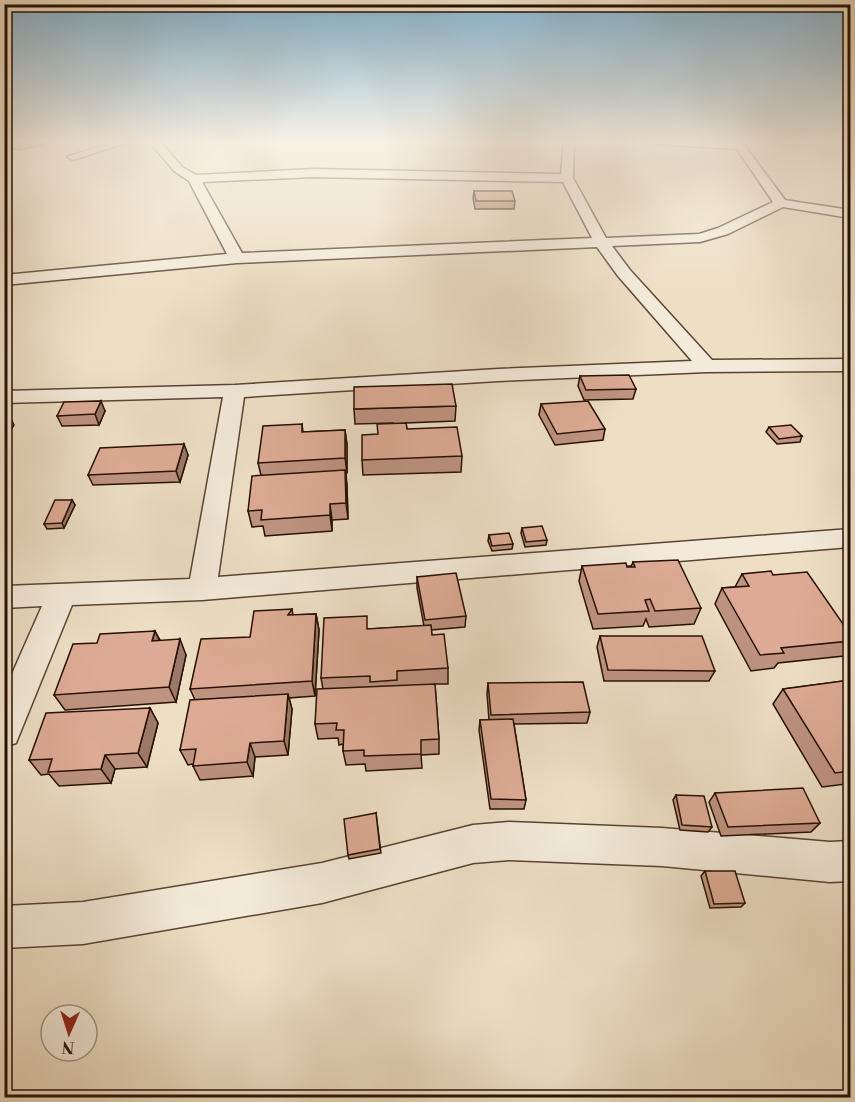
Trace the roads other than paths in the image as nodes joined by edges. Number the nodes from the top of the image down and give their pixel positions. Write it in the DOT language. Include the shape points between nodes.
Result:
graph roads {
  1 [pos="201,192"];
  2 [pos="575,192"];
  3 [pos="774,192"];
  4 [pos="781,203"];
  5 [pos="850,214"];
  6 [pos="601,242"];
  7 [pos="237,258"];
  8 [pos="4,280"];
  9 [pos="850,365"];
  10 [pos="707,366"];
  11 [pos="235,392"];
  12 [pos="4,397"];
  13 [pos="850,538"];
  14 [pos="202,589"];
  15 [pos="62,594"];
  16 [pos="4,597"];
  17 [pos="4,732"];
  18 [pos="850,861"];
  19 [pos="4,927"];
  1 -- 7 [label="street"];
  2 -- 6 [label="street"];
  3 -- 4 [label="street"];
  4 -- 5 [label="street"];
  4 -- 6 [label="street" via="700,238"];
  6 -- 7 [label="street"];
  6 -- 10 [label="street"];
  7 -- 8 [label="street"];
  9 -- 10 [label="street"];
  10 -- 11 [label="street"];
  11 -- 12 [label="street"];
  11 -- 14 [label="street"];
  13 -- 14 [label="street"];
  14 -- 15 [label="street"];
  15 -- 16 [label="street"];
  15 -- 17 [label="street"];
  18 -- 19 [label="street" via="509,841 473,844 322,883 83,923"];
}
